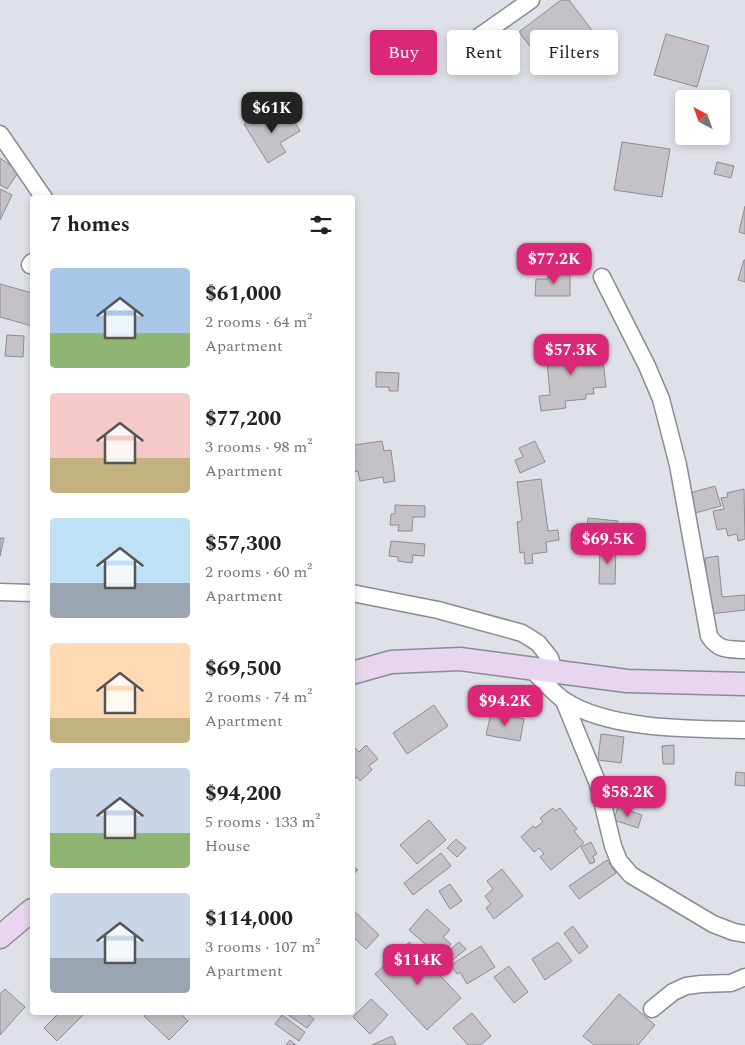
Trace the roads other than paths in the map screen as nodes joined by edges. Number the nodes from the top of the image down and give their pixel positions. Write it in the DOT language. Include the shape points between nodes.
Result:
graph roads {
  1 [pos="531,0"];
  2 [pos="488,30"];
  3 [pos="0,134"];
  4 [pos="42,195"];
  5 [pos="602,277"];
  6 [pos="0,592"];
  7 [pos="30,593"];
  8 [pos="355,594"];
  9 [pos="745,650"];
  10 [pos="531,669"];
  11 [pos="554,671"];
  12 [pos="355,672"];
  13 [pos="745,684"];
  14 [pos="564,701"];
  15 [pos="745,730"];
  16 [pos="30,912"];
  17 [pos="745,934"];
  18 [pos="0,937"];
  19 [pos="745,977"];
  20 [pos="652,1009"];
  1 -- 2 [label="street"];
  3 -- 4 [label="street"];
  5 -- 9 [label="street" via="662,399 678,465 709,636 715,645"];
  6 -- 7 [label="street"];
  8 -- 11 [label="street" via="438,610 522,633 550,658"];
  10 -- 11 [label="street"];
  10 -- 12 [label="street" via="460,659 391,662"];
  10 -- 14 [label="street"];
  11 -- 13 [label="street" via="627,680"];
  14 -- 15 [label="street" via="614,720 688,729"];
  14 -- 17 [label="street" via="598,784 619,862 630,875 713,924"];
  16 -- 18 [label="street"];
  19 -- 20 [label="street" via="731,983 686,986"];
}
